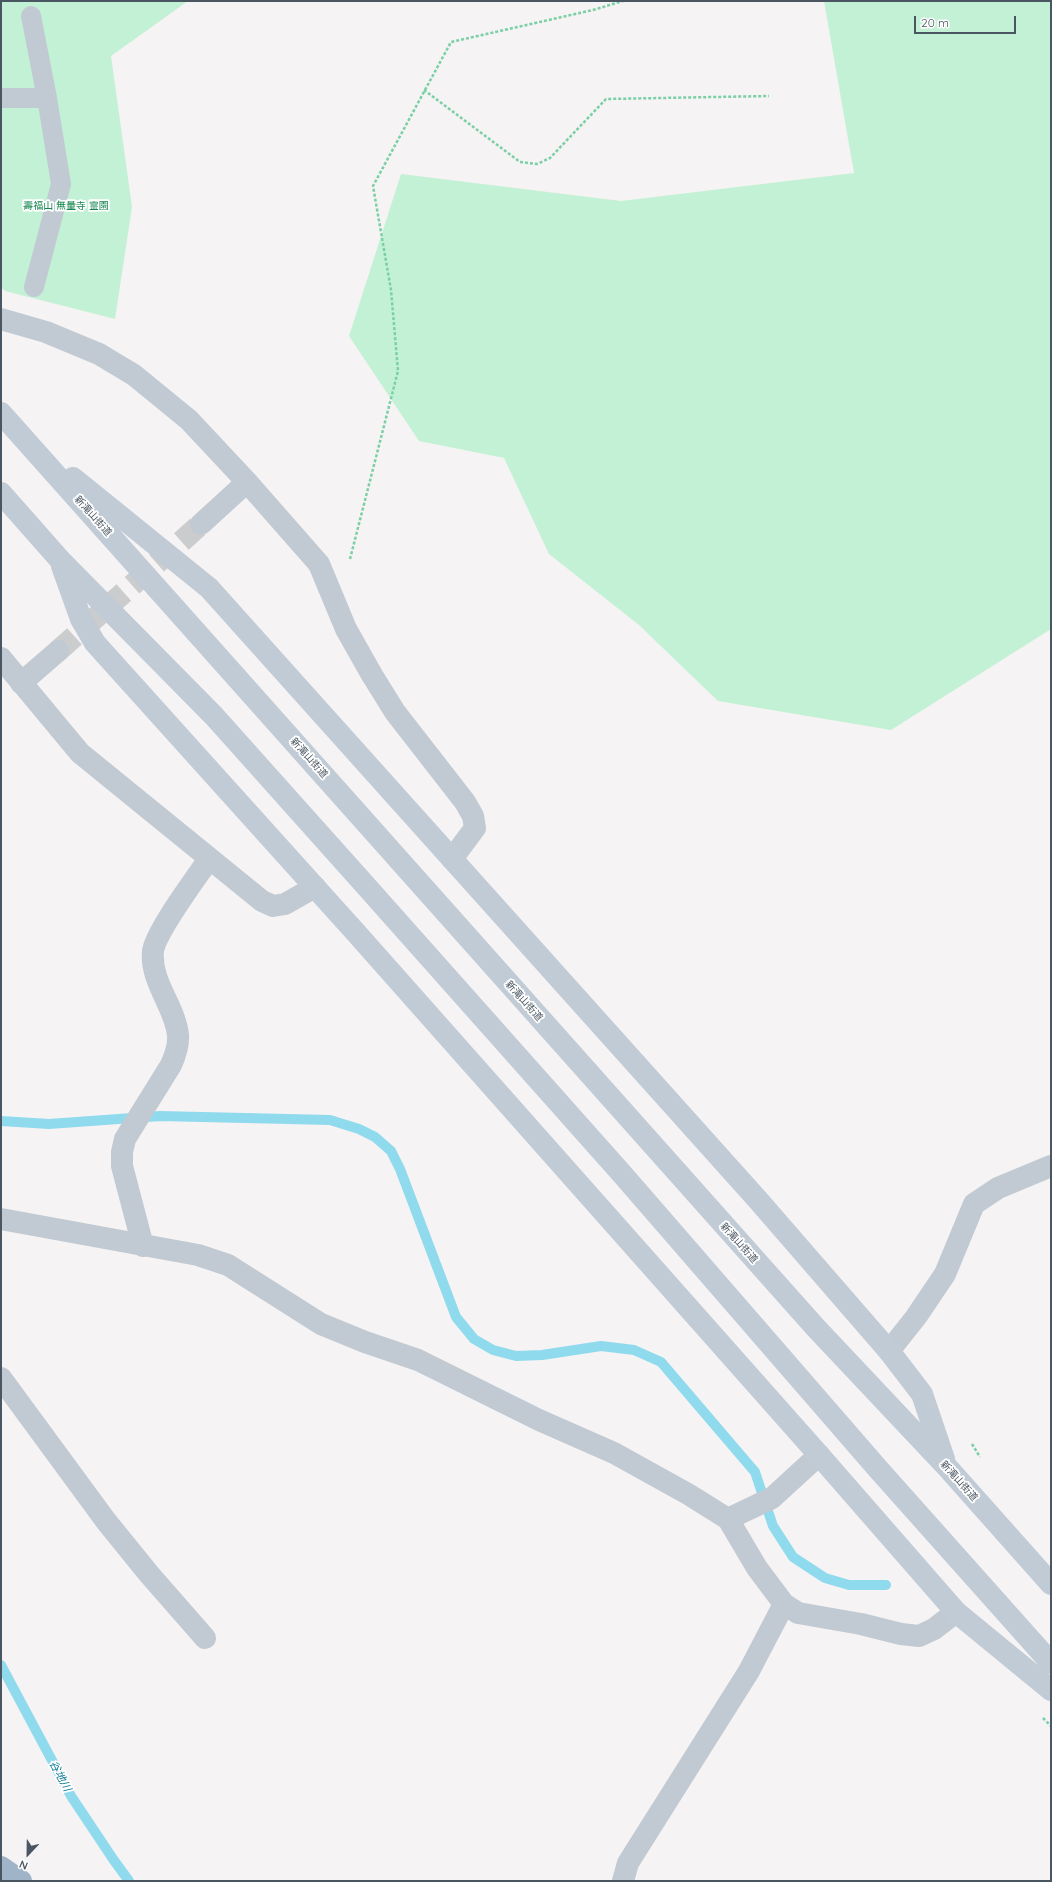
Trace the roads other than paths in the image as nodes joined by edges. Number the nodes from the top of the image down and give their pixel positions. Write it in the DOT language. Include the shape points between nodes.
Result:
graph roads {
  1 [pos="31,16"];
  2 [pos="1,98"];
  3 [pos="47,98"];
  4 [pos="34,287"];
  5 [pos="1,319"];
  6 [pos="1,413"];
  7 [pos="24,439"];
  8 [pos="247,482"];
  9 [pos="1,493"];
  10 [pos="201,524"];
  11 [pos="60,561"];
  12 [pos="58,651"];
  13 [pos="1,658"];
  14 [pos="21,683"];
  15 [pos="209,859"];
  16 [pos="452,859"];
  17 [pos="315,887"];
  18 [pos="1051,1166"];
  19 [pos="1,1219"];
  20 [pos="143,1246"];
  21 [pos="889,1351"];
  22 [pos="1,1378"];
  23 [pos="819,1455"];
  24 [pos="947,1467"];
  25 [pos="735,1514"];
  26 [pos="1051,1584"];
  27 [pos="784,1604"];
  28 [pos="956,1612"];
  29 [pos="205,1638"];
  30 [pos="1051,1663"];
  31 [pos="1051,1690"];
  32 [pos="1,1866"];
  33 [pos="21,1881"];
  34 [pos="623,1881"];
  1 -- 3 [label="lane"];
  2 -- 3 [label="lane"];
  3 -- 4 [label="lane" via="61,184"];
  5 -- 8 [label="street" via="46,332 99,354 134,374 189,420"];
  6 -- 7 [label="main road, 新滝山街道"];
  7 -- 16 [label="main road" via="209,588"];
  7 -- 24 [label="main road, 新滝山街道" via="810,1322"];
  8 -- 10 [label="street"];
  8 -- 16 [label="street" via="319,564 346,629 372,674 396,712 465,802 475,828"];
  9 -- 11 [label="main road"];
  11 -- 17 [label="main road" via="81,619 95,643"];
  11 -- 30 [label="main road" via="145,645 235,740 623,1175"];
  12 -- 14 [label="street"];
  13 -- 14 [label="street"];
  14 -- 15 [label="street" via="80,753"];
  15 -- 17 [label="street" via="262,901 273,906 285,904"];
  15 -- 20 [label="street" via="159,935 153,950 154,970 175,1021 178,1037 171,1065 126,1139 122,1152 122,1166"];
  16 -- 21 [label="main road" via="758,1200"];
  17 -- 23 [label="main road"];
  18 -- 21 [label="street" via="998,1188 974,1204 945,1274"];
  19 -- 20 [label="street"];
  20 -- 25 [label="street" via="198,1255 228,1265 321,1324 418,1360 539,1420 614,1453 688,1494"];
  21 -- 24 [label="main road" via="922,1394"];
  22 -- 29 [label="street" via="106,1520"];
  23 -- 25 [label="street" via="772,1498"];
  23 -- 28 [label="main road"];
  24 -- 26 [label="main road, 新滝山街道"];
  25 -- 27 [label="street" via="757,1568"];
  27 -- 28 [label="street" via="798,1613 920,1636"];
  27 -- 34 [label="street" via="749,1671 628,1863"];
  28 -- 31 [label="main road"];
  32 -- 33 [label="highway"];
}
